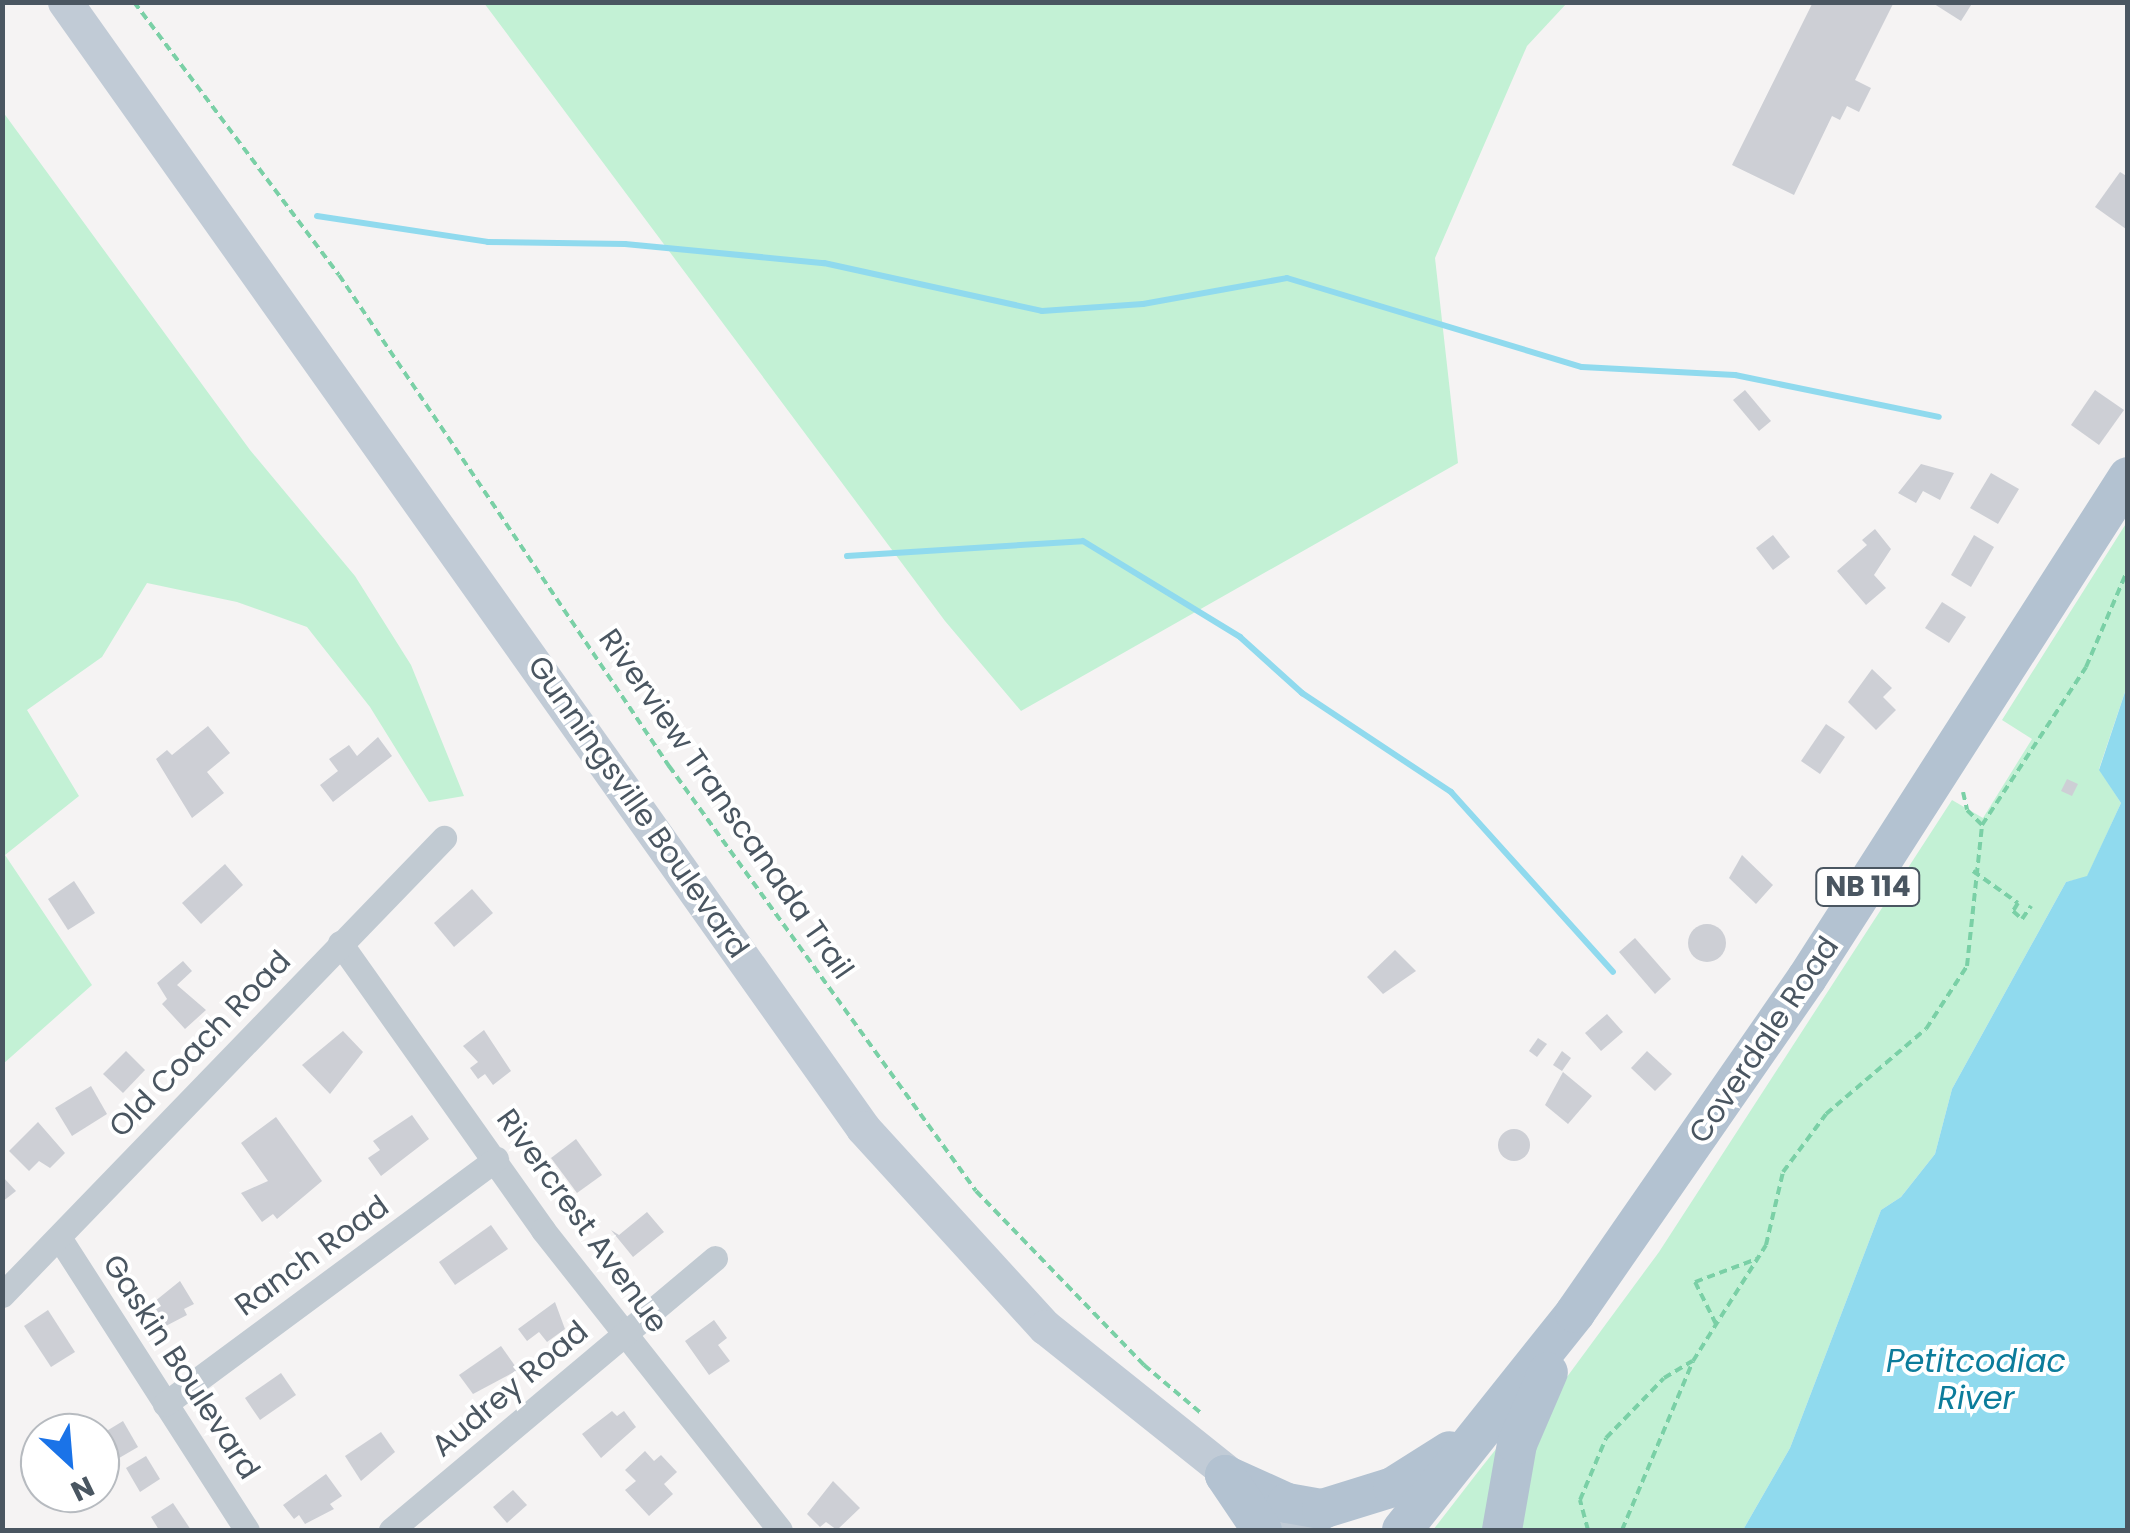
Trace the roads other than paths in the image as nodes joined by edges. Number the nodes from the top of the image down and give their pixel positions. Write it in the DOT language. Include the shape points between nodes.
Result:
graph roads {
  1 [pos="66,2"];
  2 [pos="2128,477"];
  3 [pos="444,838"];
  4 [pos="340,943"];
  5 [pos="496,1158"];
  6 [pos="60,1239"];
  7 [pos="715,1258"];
  8 [pos="2,1295"];
  9 [pos="1575,1314"];
  10 [pos="625,1336"];
  11 [pos="166,1404"];
  12 [pos="1487,1423"];
  13 [pos="1225,1474"];
  14 [pos="247,1530"];
  15 [pos="391,1530"];
  16 [pos="780,1530"];
  17 [pos="1262,1530"];
  18 [pos="1299,1530"];
  19 [pos="1402,1530"];
  20 [pos="1502,1530"];
  1 -- 13 [label="main road, Gunningsville Boulevard" via="863,1128 1045,1327"];
  2 -- 9 [label="main road, Coverdale Road / NB 114" via="1829,945"];
  3 -- 4 [label="street, Old Coach Road"];
  4 -- 5 [label="street, Rivercrest Avenue"];
  4 -- 6 [label="street, Old Coach Road"];
  5 -- 10 [label="street, Rivercrest Avenue"];
  5 -- 11 [label="street, Ranch Road"];
  6 -- 8 [label="street, Old Coach Road"];
  6 -- 11 [label="street, Gaskin Boulevard"];
  7 -- 10 [label="street, Audrey Road"];
  9 -- 12 [label="main road, Coverdale Road / NB 114"];
  9 -- 20 [label="main road" via="1517,1444"];
  10 -- 15 [label="street, Audrey Road"];
  10 -- 16 [label="street, Rivercrest Avenue"];
  11 -- 14 [label="street, Gaskin Boulevard"];
  12 -- 13 [label="main road" via="1410,1478 1322,1509 1288,1503"];
  12 -- 19 [label="main road, Coverdale Road / NB 114"];
  13 -- 17 [label="main road"];
  13 -- 18 [label="main road, Gunningsville Boulevard"];
}
